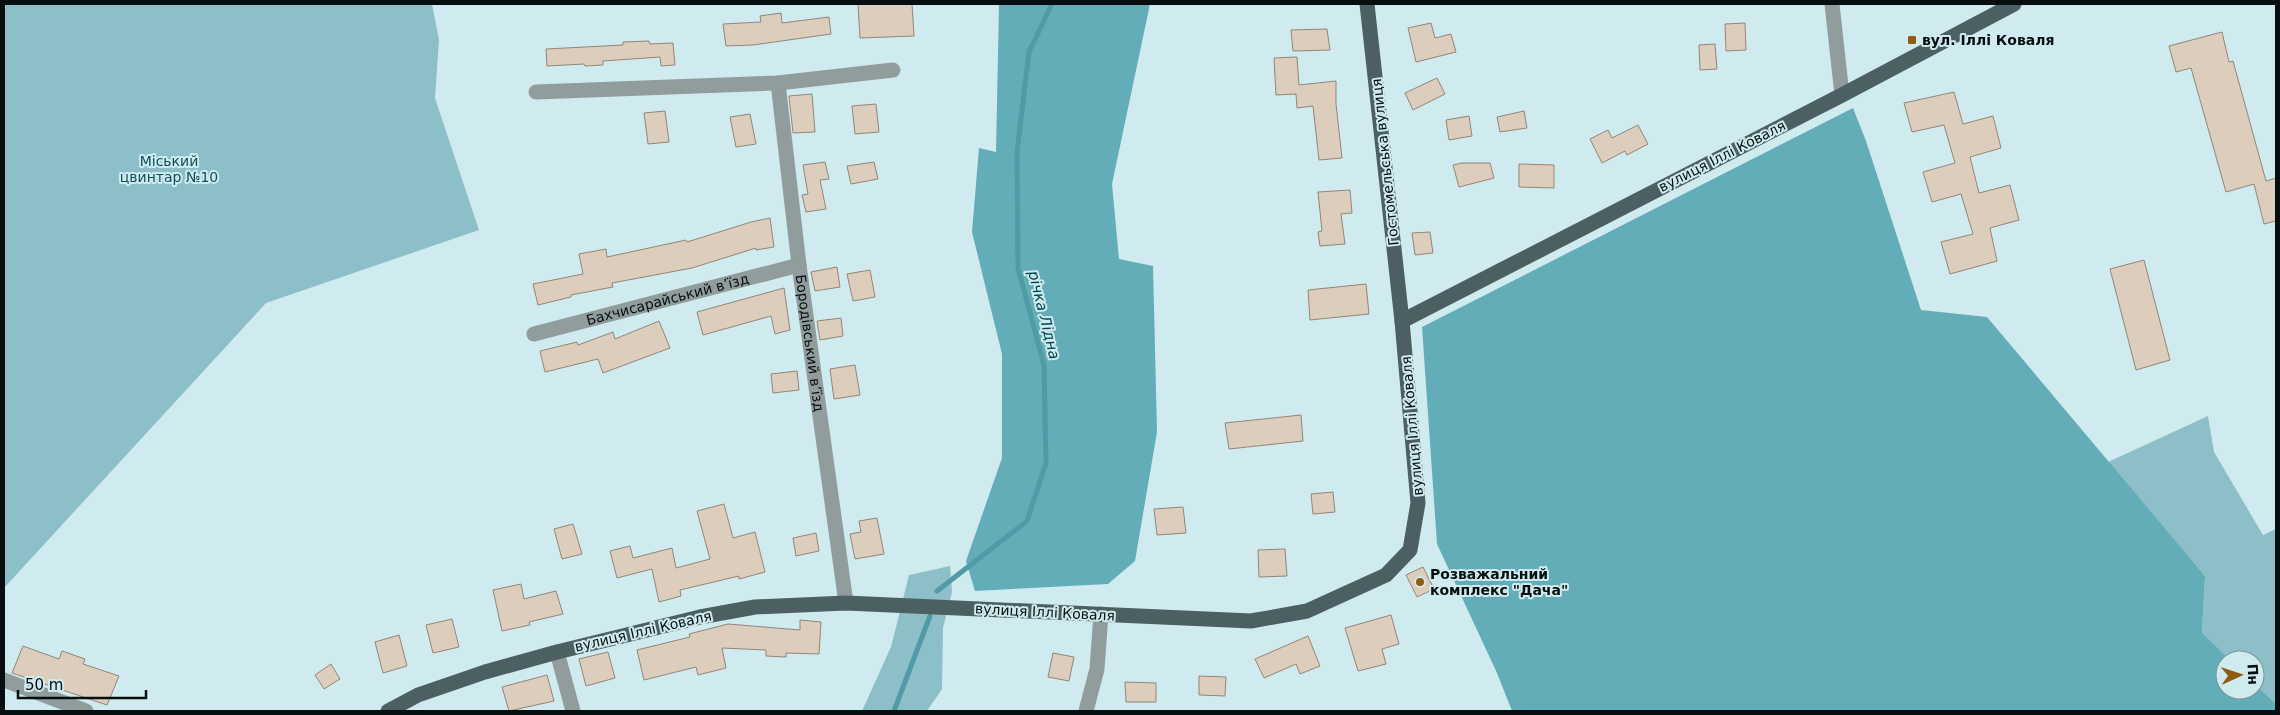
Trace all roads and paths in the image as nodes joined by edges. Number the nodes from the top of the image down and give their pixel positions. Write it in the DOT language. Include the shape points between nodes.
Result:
graph roads {
  1 [pos="1367,4"];
  2 [pos="1832,4"];
  3 [pos="2014,4"];
  4 [pos="893,70"];
  5 [pos="778,83"];
  6 [pos="536,92"];
  7 [pos="1842,95"];
  8 [pos="799,265"];
  9 [pos="1402,321"];
  10 [pos="534,334"];
  11 [pos="846,603"];
  12 [pos="1101,614"];
  13 [pos="557,652"];
  14 [pos="4,680"];
  15 [pos="86,711"];
  16 [pos="388,711"];
  17 [pos="573,711"];
  18 [pos="1086,711"];
  1 -- 9 [label="main road, Гостомельська вулиця"];
  2 -- 7 [label="street"];
  3 -- 7 [label="main road, вулиця Іллі Коваля"];
  4 -- 5 [label="street"];
  5 -- 6 [label="street"];
  5 -- 8 [label="street, Бородівський в’їзд"];
  7 -- 9 [label="main road, вулиця Іллі Коваля"];
  8 -- 10 [label="street, Бахчисарайський в’їзд"];
  8 -- 11 [label="street, Бородівський в’їзд"];
  9 -- 12 [label="main road, вулиця Іллі Коваля" via="1418,503 1410,550 1386,575 1307,611 1251,621"];
  11 -- 12 [label="main road, вулиця Іллі Коваля"];
  11 -- 13 [label="main road, вулиця Іллі Коваля" via="755,607"];
  12 -- 18 [label="street" via="1097,669"];
  13 -- 16 [label="main road, вулиця Іллі Коваля" via="448,684"];
  13 -- 17 [label="street, вулиця Іллі Коваля"];
  14 -- 15 [label="street"];
}
